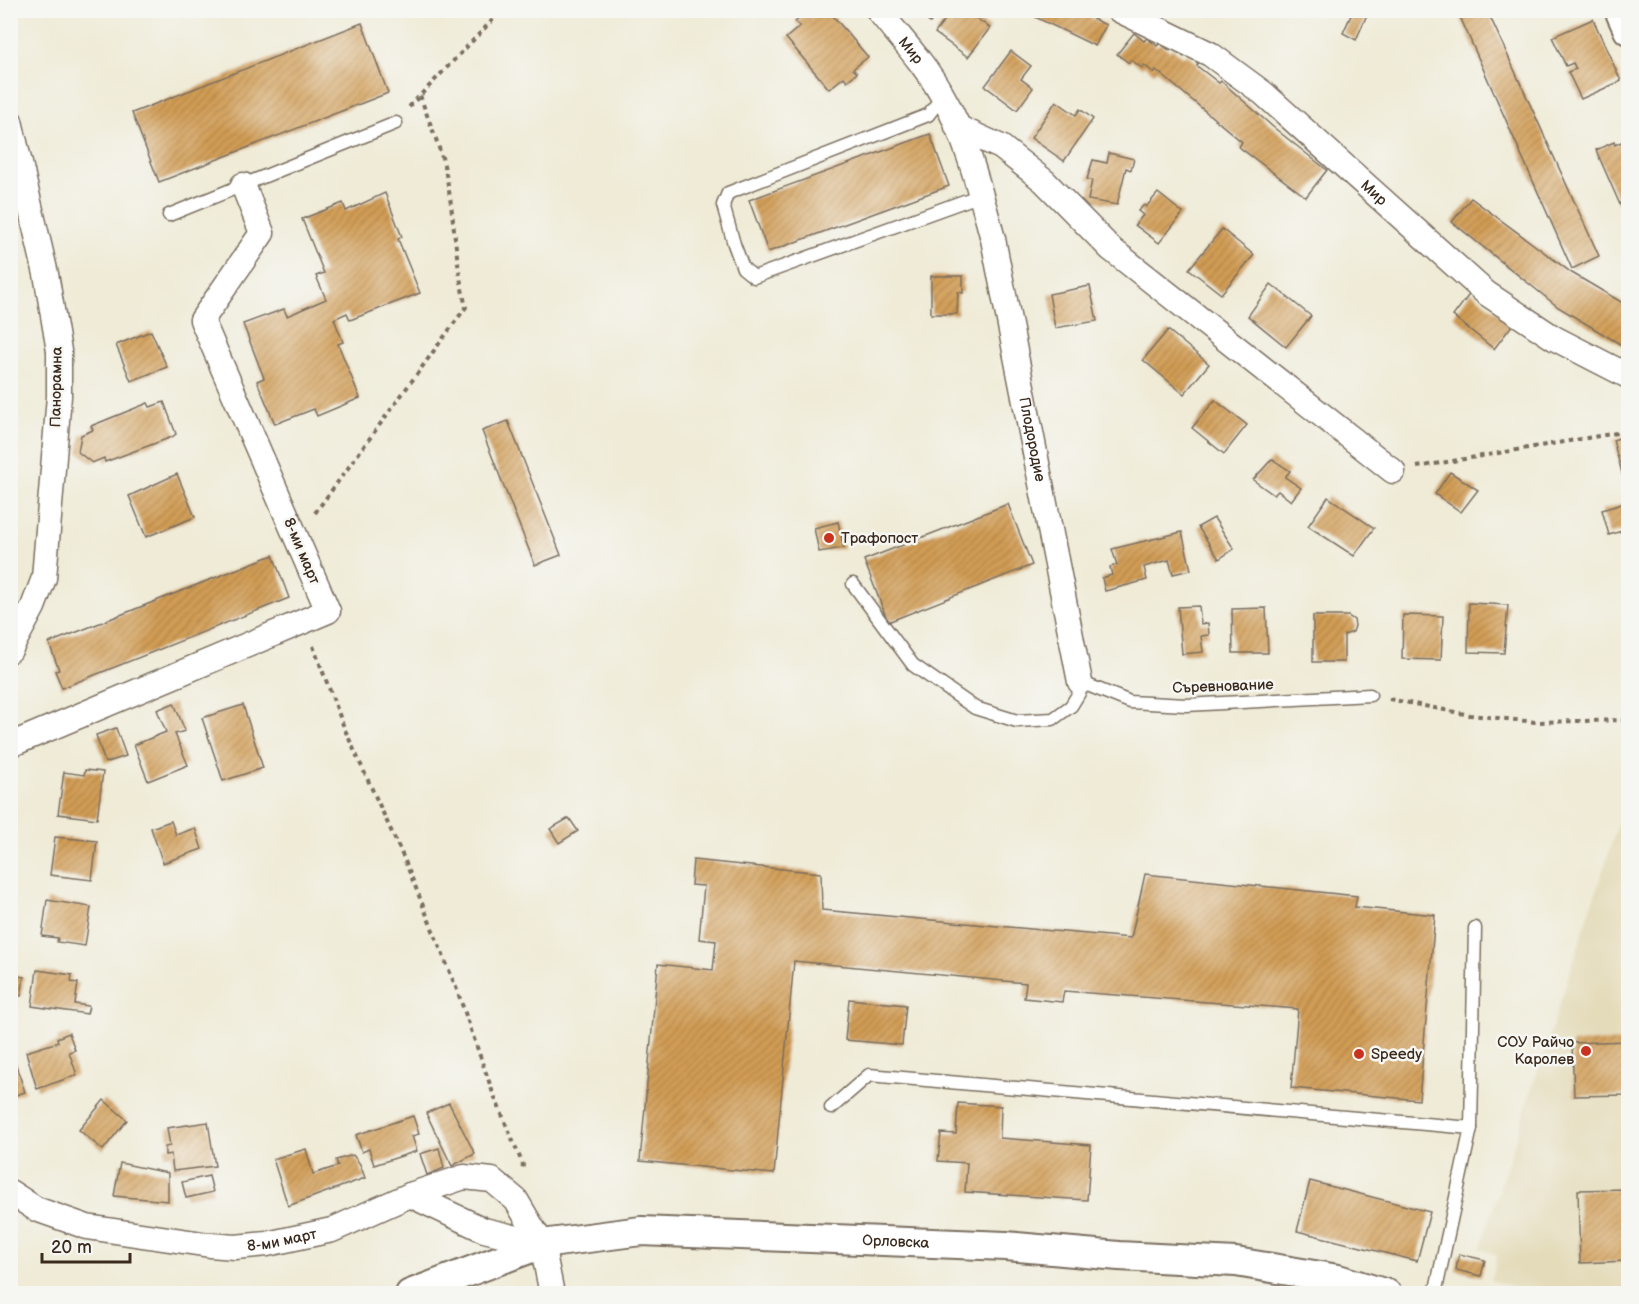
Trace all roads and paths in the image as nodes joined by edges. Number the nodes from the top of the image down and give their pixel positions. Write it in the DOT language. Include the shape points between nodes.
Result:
graph roads {
  1 [pos="502,10"];
  2 [pos="878,10"];
  3 [pos="1119,10"];
  4 [pos="1619,10"];
  5 [pos="1629,30"];
  6 [pos="943,96"];
  7 [pos="10,121"];
  8 [pos="396,123"];
  9 [pos="957,127"];
  10 [pos="243,185"];
  11 [pos="981,195"];
  12 [pos="169,215"];
  13 [pos="1629,375"];
  14 [pos="1629,431"];
  15 [pos="1393,471"];
  16 [pos="297,539"];
  17 [pos="853,584"];
  18 [pos="304,621"];
  19 [pos="10,650"];
  20 [pos="1080,682"];
  21 [pos="1370,695"];
  22 [pos="1629,720"];
  23 [pos="10,745"];
  24 [pos="1475,928"];
  25 [pos="831,1108"];
  26 [pos="1471,1128"];
  27 [pos="10,1192"];
  28 [pos="410,1195"];
  29 [pos="516,1200"];
  30 [pos="542,1244"];
  31 [pos="410,1293"];
  32 [pos="552,1293"];
  33 [pos="1387,1293"];
  34 [pos="1435,1293"];
  1 -- 16 [label="path" via="420,95 443,161 466,307"];
  2 -- 6 [label="street, Мир"];
  3 -- 13 [label="street, Мир" via="1210,54 1263,93 1486,293 1554,338"];
  4 -- 5 [label="street"];
  6 -- 9 [label="street, Мир"];
  6 -- 11 [label="lane" via="928,116 729,193 723,206 743,268 754,277"];
  7 -- 19 [label="street, Панорамна" via="59,351 44,578"];
  8 -- 10 [label="lane"];
  9 -- 11 [label="street, Мир"];
  9 -- 15 [label="street" via="1001,147 1044,181 1111,249"];
  10 -- 12 [label="lane"];
  10 -- 16 [label="street, 8-ми март" via="262,233 202,320"];
  11 -- 20 [label="street, Плодородие"];
  14 -- 15 [label="path"];
  16 -- 18 [label="street, 8-ми март" via="328,611"];
  17 -- 20 [label="lane" via="913,665 975,708 1017,721 1053,719 1071,706"];
  18 -- 23 [label="street, 8-ми март"];
  18 -- 29 [label="path" via="345,730 410,872 523,1165"];
  20 -- 21 [label="lane, Съревнование" via="1130,702 1186,705"];
  21 -- 22 [label="path" via="1470,715 1524,721"];
  24 -- 26 [label="lane"];
  25 -- 26 [label="lane" via="869,1075"];
  26 -- 34 [label="lane"];
  27 -- 28 [label="street, 8-ми март" via="36,1209 87,1227 235,1247 332,1230"];
  28 -- 29 [label="street, 8-ми март" via="464,1177 492,1180"];
  28 -- 30 [label="street" via="484,1230"];
  29 -- 30 [label="street, 8-ми март"];
  30 -- 31 [label="street, Орловска"];
  30 -- 32 [label="street, 8-ми март"];
  30 -- 33 [label="street, Орловска" via="641,1231 1006,1246 1236,1262 1338,1279"];
}
